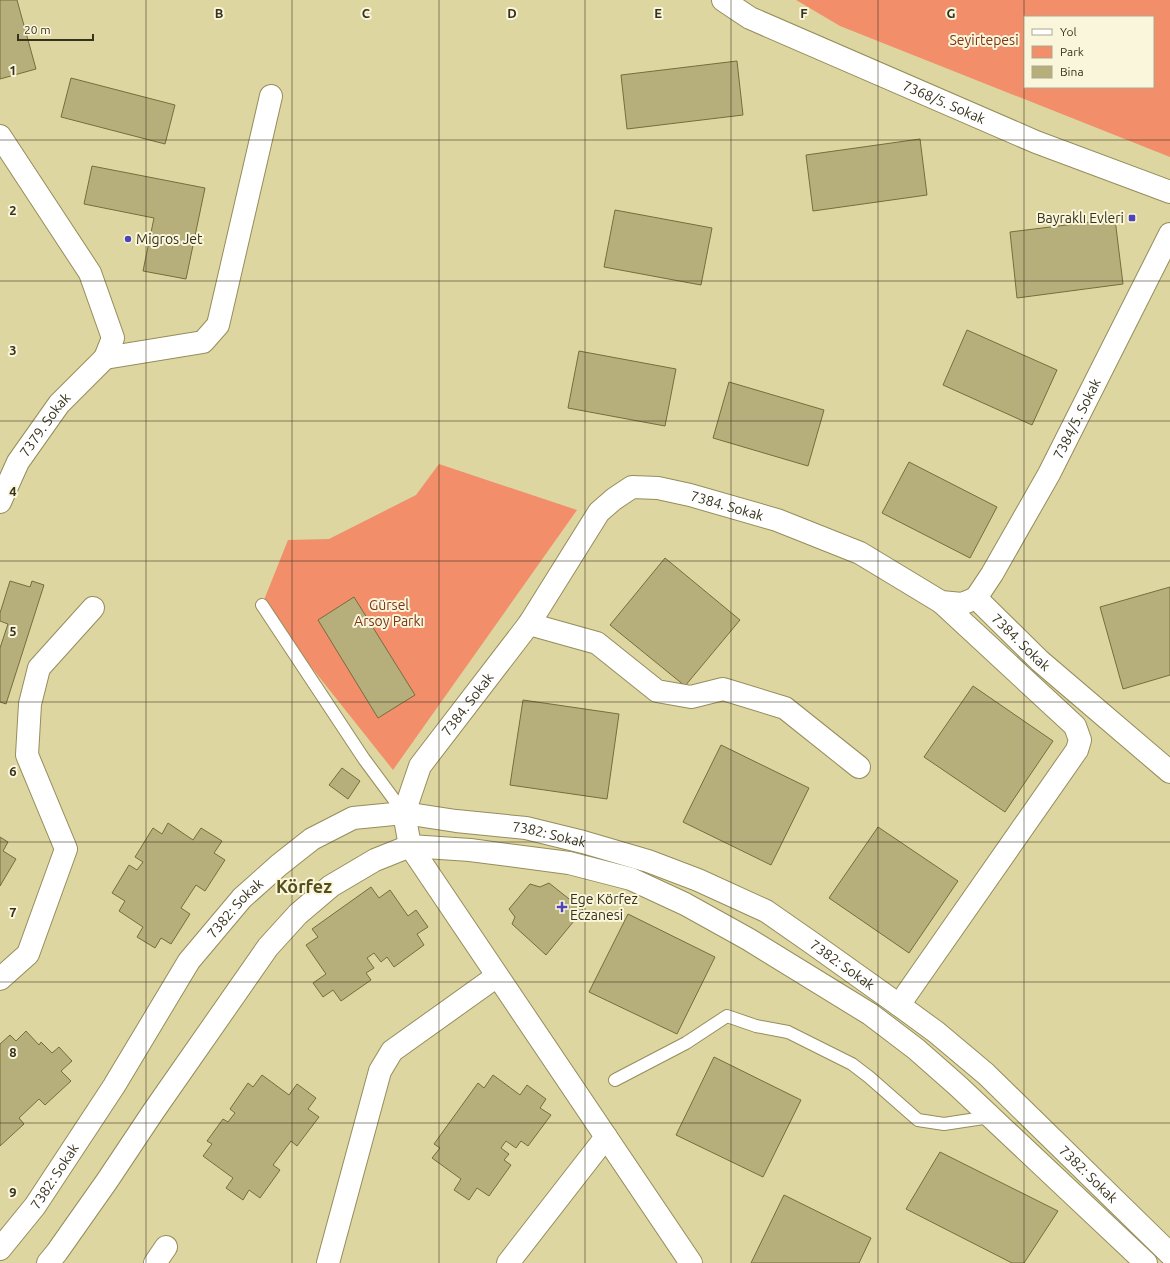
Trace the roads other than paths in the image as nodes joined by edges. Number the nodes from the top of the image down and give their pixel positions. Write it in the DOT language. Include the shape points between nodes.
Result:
graph roads {
  1 [pos="724,0"];
  2 [pos="271,96"];
  3 [pos="0,136"];
  4 [pos="1170,192"];
  5 [pos="1170,234"];
  6 [pos="105,358"];
  7 [pos="0,502"];
  8 [pos="976,598"];
  9 [pos="941,602"];
  10 [pos="262,605"];
  11 [pos="93,608"];
  12 [pos="529,624"];
  13 [pos="859,768"];
  14 [pos="1170,772"];
  15 [pos="404,813"];
  16 [pos="410,846"];
  17 [pos="497,976"];
  18 [pos="0,979"];
  19 [pos="899,1005"];
  20 [pos="615,1080"];
  21 [pos="990,1117"];
  22 [pos="606,1137"];
  23 [pos="0,1248"];
  24 [pos="1170,1254"];
  25 [pos="48,1263"];
  26 [pos="328,1263"];
  27 [pos="508,1263"];
  28 [pos="691,1263"];
  29 [pos="1146,1263"];
  1 -- 4 [label="street, 7368/5. Sokak" via="750,18 1036,142"];
  2 -- 6 [label="street" via="218,325 203,342"];
  3 -- 6 [label="street" via="90,273 113,338"];
  5 -- 8 [label="street, 7384/5. Sokak" via="1049,474"];
  6 -- 7 [label="street, 7379. Sokak" via="60,404 18,462"];
  8 -- 9 [label="street, 7384. Sokak" via="962,604"];
  8 -- 14 [label="street, 7384. Sokak" via="1040,662"];
  9 -- 12 [label="street, 7384. Sokak" via="860,553 777,520 690,495 658,488 632,487 599,512"];
  9 -- 19 [label="street" via="1076,726 1080,740 1077,750"];
  10 -- 15 [label="lane" via="364,759"];
  11 -- 18 [label="street" via="39,668 30,704 27,755 66,849 28,954"];
  12 -- 13 [label="street" via="597,643 657,691 691,697 723,689 785,708"];
  12 -- 15 [label="street, 7384. Sokak" via="420,766"];
  15 -- 16 [label="street, 7384. Sokak"];
  15 -- 19 [label="street, 7382: Sokak" via="526,828 648,861 698,880 766,911"];
  15 -- 23 [label="street, 7382: Sokak" via="354,818 312,839 242,898 189,961 110,1093 35,1206"];
  16 -- 17 [label="street"];
  16 -- 21 [label="street, 7382: Sokak" via="470,850 569,863 631,879 685,904 748,939 870,1014 916,1049"];
  16 -- 25 [label="street, 7382: Sokak" via="375,860 331,886 298,914 268,947"];
  17 -- 22 [label="street"];
  17 -- 26 [label="street" via="392,1051 380,1071"];
  19 -- 24 [label="street, 7382: Sokak" via="986,1074"];
  20 -- 21 [label="lane" via="686,1043 727,1016 756,1026 788,1032 852,1064 918,1120 944,1124"];
  21 -- 29 [label="street, 7382: Sokak"];
  22 -- 27 [label="street"];
  22 -- 28 [label="street"];
}
